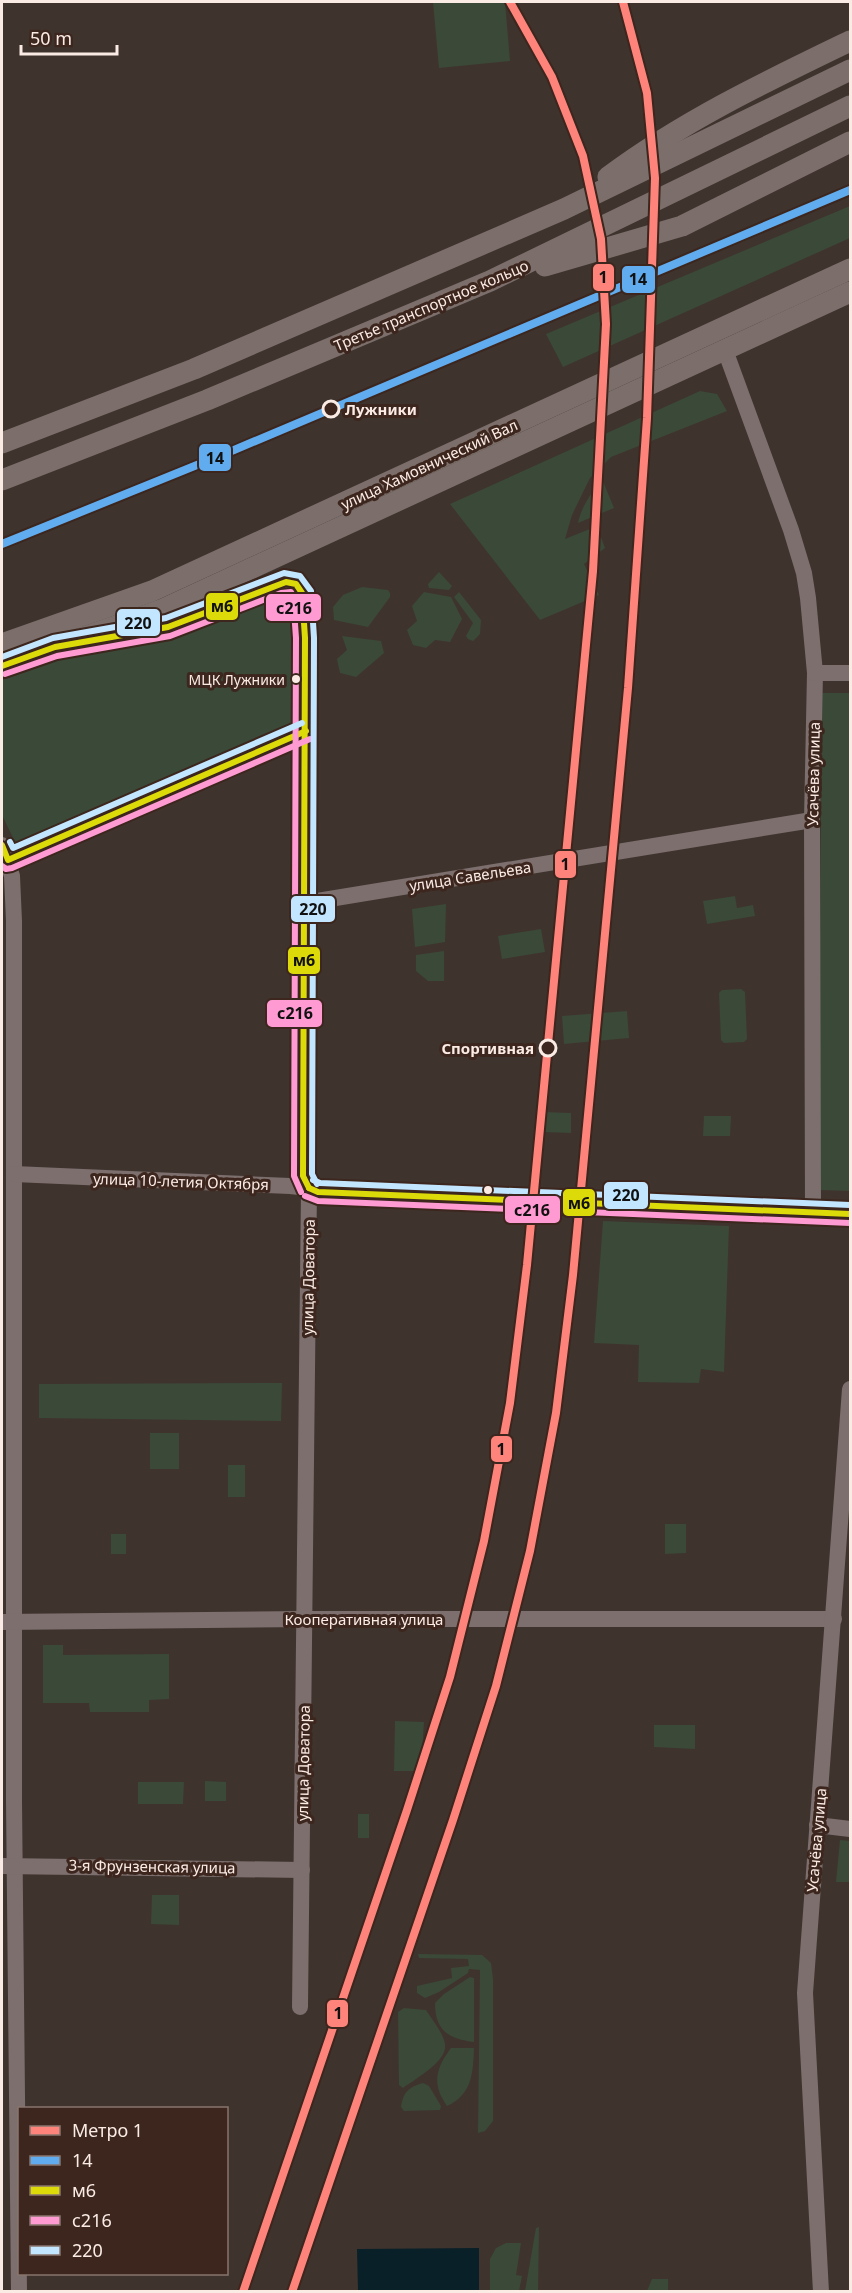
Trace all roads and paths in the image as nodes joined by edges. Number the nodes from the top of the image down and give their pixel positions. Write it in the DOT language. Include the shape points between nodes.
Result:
graph roads {
  1 [pos="850,41"];
  2 [pos="850,70"];
  3 [pos="850,106"];
  4 [pos="850,142"];
  5 [pos="564,209"];
  6 [pos="850,269"];
  7 [pos="490,281"];
  8 [pos="850,292"];
  9 [pos="725,350"];
  10 [pos="573,410"];
  11 [pos="2,443"];
  12 [pos="2,480"];
  13 [pos="157,600"];
  14 [pos="2,644"];
  15 [pos="55,647"];
  16 [pos="2,666"];
  17 [pos="815,673"];
  18 [pos="850,674"];
  19 [pos="812,820"];
  20 [pos="2,845"];
  21 [pos="305,903"];
  22 [pos="14,1174"];
  23 [pos="309,1188"];
  24 [pos="813,1212"];
  25 [pos="850,1214"];
  26 [pos="850,1389"];
  27 [pos="304,1619"];
  28 [pos="834,1619"];
  29 [pos="8,1622"];
  30 [pos="8,1803"];
  31 [pos="817,1826"];
  32 [pos="850,1828"];
  33 [pos="8,1865"];
  34 [pos="302,1869"];
  35 [pos="300,2007"];
  36 [pos="18,2253"];
  37 [pos="19,2275"];
  38 [pos="19,2292"];
  39 [pos="821,2292"];
  1 -- 5 [label="main road" via="677,129"];
  2 -- 5 [label="main road"];
  3 -- 7 [label="main road, Третье транспортное кольцо"];
  4 -- 7 [label="main road" via="682,226"];
  5 -- 11 [label="main road" via="194,369"];
  6 -- 10 [label="main road, улица Хамовнический Вал"];
  7 -- 12 [label="main road, Третье транспортное кольцо" via="207,400"];
  8 -- 9 [label="main road, улица Хамовнический Вал"];
  9 -- 10 [label="main road, улица Хамовнический Вал"];
  9 -- 17 [label="street, Усачёва улица" via="804,573"];
  10 -- 13 [label="main road, улица Хамовнический Вал"];
  13 -- 14 [label="main road, улица Хамовнический Вал"];
  13 -- 15 [label="main road, улица Хамовнический Вал"];
  15 -- 16 [label="main road, улица Хамовнический Вал"];
  15 -- 21 [label="street, улица Доватора" via="168,627 278,584 296,584 302,593 305,638"];
  17 -- 18 [label="street"];
  17 -- 19 [label="street, Усачёва улица"];
  19 -- 21 [label="street, улица Савельева"];
  19 -- 24 [label="street, Усачёва улица"];
  20 -- 22 [label="street" via="13,886"];
  21 -- 23 [label="street, улица Доватора" via="303,1176"];
  22 -- 23 [label="street, улица 10-летия Октября"];
  22 -- 29 [label="street"];
  23 -- 24 [label="street, улица 10-летия Октября" via="318,1192"];
  23 -- 27 [label="street, улица Доватора"];
  24 -- 25 [label="street, улица 10-летия Октября"];
  26 -- 28 [label="street, Усачёва улица"];
  27 -- 28 [label="street, Кооперативная улица"];
  27 -- 29 [label="street, Кооперативная улица"];
  27 -- 34 [label="street, улица Доватора"];
  28 -- 31 [label="street, Усачёва улица"];
  29 -- 30 [label="street"];
  30 -- 33 [label="street"];
  31 -- 32 [label="street"];
  31 -- 39 [label="street, Усачёва улица" via="806,1993"];
  33 -- 34 [label="street, 3-я Фрунзенская улица"];
  33 -- 36 [label="street"];
  34 -- 35 [label="street, улица Доватора"];
  37 -- 38 [label="street"];
}
